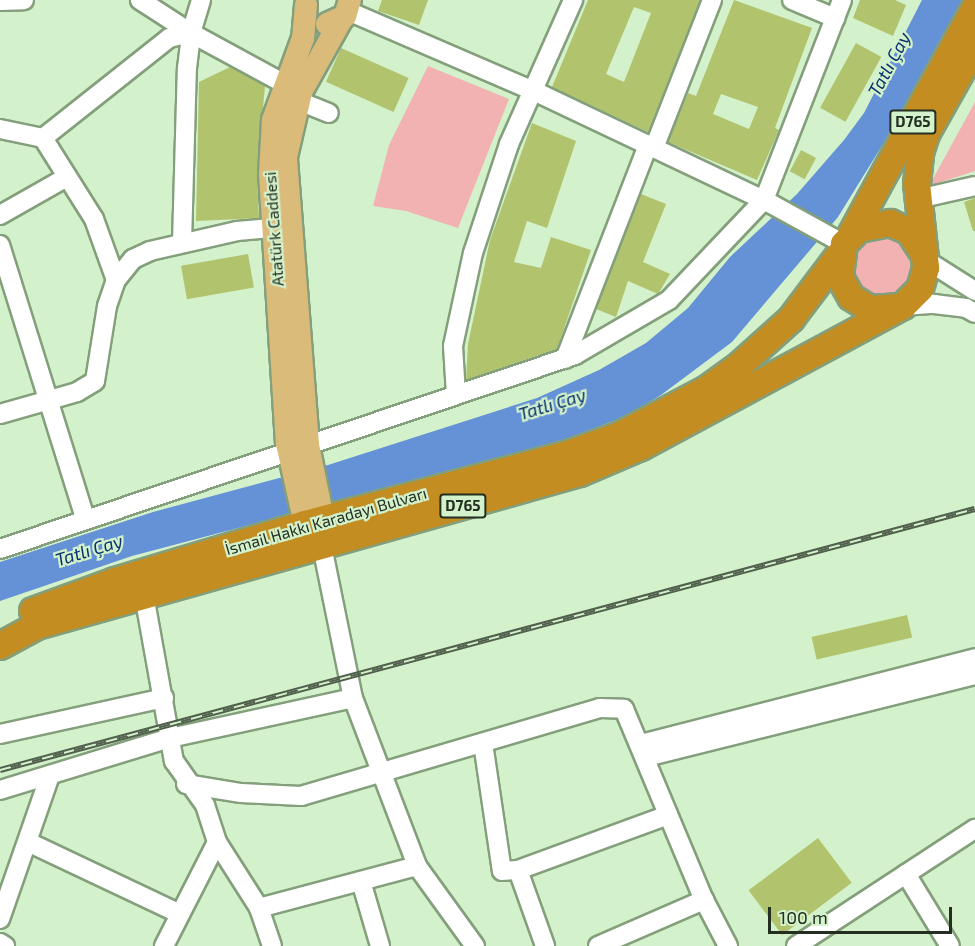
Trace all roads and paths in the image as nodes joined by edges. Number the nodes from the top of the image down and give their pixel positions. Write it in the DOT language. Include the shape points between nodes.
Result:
graph roads {
  1 [pos="24,0"];
  2 [pos="140,0"];
  3 [pos="201,0"];
  4 [pos="573,0"];
  5 [pos="712,0"];
  6 [pos="792,0"];
  7 [pos="842,0"];
  8 [pos="0,1"];
  9 [pos="306,2"];
  10 [pos="975,8"];
  11 [pos="346,10"];
  12 [pos="835,18"];
  13 [pos="191,33"];
  14 [pos="975,47"];
  15 [pos="534,91"];
  16 [pos="292,92"];
  17 [pos="328,113"];
  18 [pos="0,129"];
  19 [pos="43,138"];
  20 [pos="651,147"];
  21 [pos="67,177"];
  22 [pos="975,186"];
  23 [pos="918,199"];
  24 [pos="771,204"];
  25 [pos="0,215"];
  26 [pos="272,228"];
  27 [pos="841,242"];
  28 [pos="182,243"];
  29 [pos="0,246"];
  30 [pos="926,260"];
  31 [pos="116,280"];
  32 [pos="975,291"];
  33 [pos="903,306"];
  34 [pos="967,310"];
  35 [pos="565,359"];
  36 [pos="456,395"];
  37 [pos="48,402"];
  38 [pos="0,414"];
  39 [pos="300,453"];
  40 [pos="85,518"];
  41 [pos="314,522"];
  42 [pos="321,546"];
  43 [pos="0,549"];
  44 [pos="144,595"];
  45 [pos="0,627"];
  46 [pos="0,646"];
  47 [pos="975,658"];
  48 [pos="975,675"];
  49 [pos="164,698"];
  50 [pos="353,698"];
  51 [pos="0,734"];
  52 [pos="170,738"];
  53 [pos="483,743"];
  54 [pos="644,750"];
  55 [pos="383,773"];
  56 [pos="49,778"];
  57 [pos="186,784"];
  58 [pos="0,790"];
  59 [pos="668,815"];
  60 [pos="975,829"];
  61 [pos="28,842"];
  62 [pos="217,842"];
  63 [pos="417,866"];
  64 [pos="518,870"];
  65 [pos="906,874"];
  66 [pos="361,881"];
  67 [pos="704,900"];
  68 [pos="259,908"];
  69 [pos="180,914"];
  70 [pos="0,919"];
  71 [pos="0,943"];
  72 [pos="5,946"];
  73 [pos="164,946"];
  74 [pos="272,946"];
  75 [pos="380,946"];
  76 [pos="475,946"];
  77 [pos="545,946"];
  78 [pos="598,946"];
  79 [pos="728,946"];
  80 [pos="796,946"];
  81 [pos="950,946"];
  1 -- 8 [label="street"];
  2 -- 13 [label="street"];
  3 -- 13 [label="street"];
  4 -- 15 [label="street"];
  5 -- 20 [label="street"];
  6 -- 12 [label="street"];
  7 -- 12 [label="street"];
  9 -- 11 [label="main road" via="319,22 330,24"];
  9 -- 16 [label="main road, Atatürk Caddesi"];
  10 -- 27 [label="highway, İsmail Hakkı Karadayı Bulvarı / D765"];
  11 -- 15 [label="street"];
  11 -- 16 [label="main road, Atatürk Caddesi"];
  12 -- 24 [label="street"];
  13 -- 16 [label="street"];
  13 -- 19 [label="street" via="169,38"];
  13 -- 28 [label="street" via="186,68"];
  14 -- 23 [label="highway, D765" via="926,134 920,153"];
  15 -- 20 [label="street"];
  15 -- 36 [label="street" via="509,144 473,254 453,346"];
  16 -- 17 [label="street"];
  16 -- 26 [label="main road, Atatürk Caddesi" via="273,120"];
  16 -- 39 [label="main road, Atatürk Caddesi" via="286,169"];
  18 -- 19 [label="street"];
  19 -- 21 [label="street"];
  20 -- 24 [label="street"];
  20 -- 35 [label="street"];
  21 -- 25 [label="street"];
  21 -- 31 [label="street" via="94,219"];
  22 -- 23 [label="street"];
  23 -- 30 [label="highway, D765"];
  24 -- 27 [label="street"];
  24 -- 35 [label="street" via="669,300"];
  26 -- 28 [label="street"];
  26 -- 39 [label="main road, Atatürk Caddesi"];
  27 -- 30 [label="highway" via="879,222 900,226 917,238"];
  27 -- 33 [label="highway" via="840,277 851,297 870,309"];
  27 -- 41 [label="highway, İsmail Hakkı Karadayı Bulvarı / D765" via="791,319 707,389 620,435 568,454"];
  28 -- 31 [label="street" via="133,259"];
  29 -- 37 [label="street"];
  30 -- 32 [label="street"];
  30 -- 33 [label="highway" via="920,289"];
  31 -- 37 [label="street" via="107,306 95,381"];
  32 -- 34 [label="street"];
  33 -- 34 [label="street"];
  33 -- 42 [label="highway, D765" via="641,447 580,473"];
  35 -- 36 [label="street"];
  36 -- 39 [label="street"];
  37 -- 38 [label="street"];
  37 -- 40 [label="street"];
  39 -- 40 [label="street"];
  39 -- 41 [label="main road"];
  40 -- 43 [label="street"];
  41 -- 42 [label="main road"];
  41 -- 45 [label="highway, İsmail Hakkı Karadayı Bulvarı / D765" via="116,581"];
  42 -- 44 [label="highway, D765"];
  42 -- 50 [label="street"];
  44 -- 46 [label="highway, D765" via="37,626"];
  44 -- 49 [label="street"];
  47 -- 54 [label="street"];
  48 -- 54 [label="street"];
  49 -- 51 [label="street"];
  49 -- 52 [label="street"];
  50 -- 52 [label="street"];
  50 -- 55 [label="street"];
  52 -- 56 [label="street"];
  52 -- 57 [label="street" via="174,761"];
  53 -- 54 [label="street" via="600,708 624,709"];
  53 -- 55 [label="street"];
  53 -- 64 [label="street" via="502,871"];
  54 -- 59 [label="street"];
  55 -- 57 [label="street" via="301,796 241,793"];
  55 -- 63 [label="street"];
  56 -- 58 [label="street"];
  56 -- 61 [label="street"];
  57 -- 62 [label="street" via="205,805"];
  59 -- 64 [label="street"];
  59 -- 67 [label="street"];
  60 -- 65 [label="street"];
  61 -- 69 [label="street"];
  61 -- 70 [label="street"];
  62 -- 68 [label="street"];
  62 -- 69 [label="street"];
  63 -- 66 [label="street"];
  63 -- 76 [label="street"];
  64 -- 77 [label="street"];
  65 -- 80 [label="street"];
  65 -- 81 [label="street"];
  66 -- 68 [label="street"];
  66 -- 75 [label="street"];
  67 -- 78 [label="street"];
  67 -- 79 [label="street"];
  68 -- 74 [label="street"];
  69 -- 73 [label="street"];
  71 -- 72 [label="street"];
}
